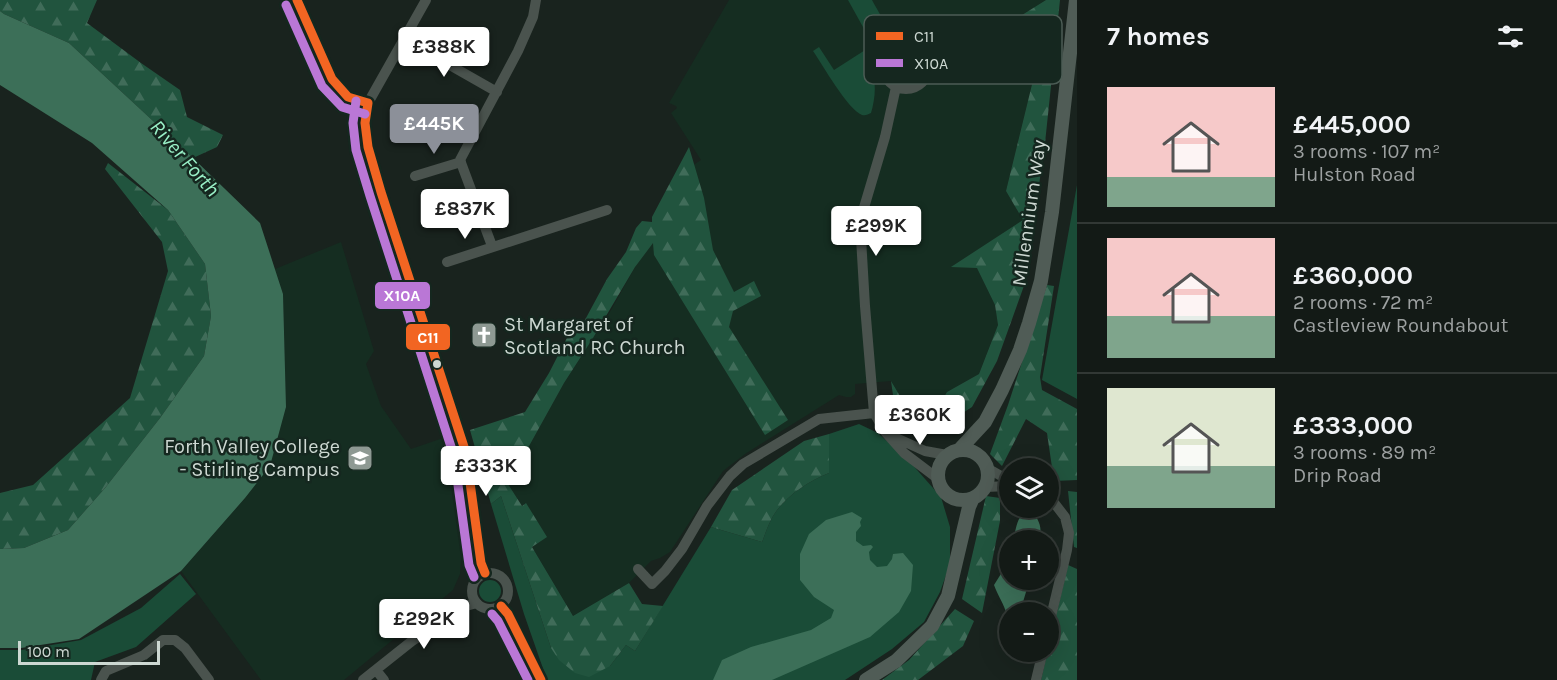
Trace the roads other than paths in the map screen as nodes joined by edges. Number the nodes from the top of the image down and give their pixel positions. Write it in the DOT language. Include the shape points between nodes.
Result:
graph roads {
  1 [pos="297,0"];
  2 [pos="426,0"];
  3 [pos="536,0"];
  4 [pos="1076,0"];
  5 [pos="404,39"];
  6 [pos="893,84"];
  7 [pos="921,84"];
  8 [pos="896,87"];
  9 [pos="497,92"];
  10 [pos="368,104"];
  11 [pos="461,162"];
  12 [pos="415,176"];
  13 [pos="607,210"];
  14 [pos="492,246"];
  15 [pos="447,262"];
  16 [pos="874,413"];
  17 [pos="985,422"];
  18 [pos="886,432"];
  19 [pos="960,449"];
  20 [pos="947,454"];
  21 [pos="979,455"];
  22 [pos="987,468"];
  23 [pos="999,476"];
  24 [pos="937,478"];
  25 [pos="999,485"];
  26 [pos="985,487"];
  27 [pos="953,498"];
  28 [pos="973,498"];
  29 [pos="1059,509"];
  30 [pos="962,537"];
  31 [pos="638,570"];
  32 [pos="484,573"];
  33 [pos="1054,602"];
  34 [pos="477,603"];
  35 [pos="501,606"];
  36 [pos="1040,662"];
  37 [pos="376,670"];
  38 [pos="101,680"];
  39 [pos="209,680"];
  40 [pos="363,680"];
  41 [pos="384,680"];
  42 [pos="541,680"];
  43 [pos="866,680"];
  44 [pos="1036,680"];
  1 -- 10 [label="street" via="332,79 348,97"];
  2 -- 5 [label="street"];
  3 -- 9 [label="street" via="533,17"];
  4 -- 17 [label="main road, Millennium Way" via="1041,280 1020,350"];
  5 -- 9 [label="street"];
  5 -- 10 [label="street"];
  6 -- 8 [label="street"];
  7 -- 8 [label="street" via="909,89"];
  8 -- 16 [label="street" via="860,221"];
  9 -- 11 [label="street"];
  10 -- 32 [label="street" via="368,147 466,453"];
  11 -- 12 [label="street"];
  11 -- 14 [label="street"];
  13 -- 14 [label="street"];
  14 -- 15 [label="street"];
  16 -- 18 [label="street"];
  16 -- 31 [label="street" via="819,419 743,464 707,506 682,549 658,578 652,584"];
  17 -- 19 [label="main road, Millennium Way"];
  17 -- 21 [label="main road, Millennium Way"];
  18 -- 20 [label="street" via="925,451"];
  18 -- 24 [label="street" via="904,453"];
  19 -- 20 [label="main road"];
  19 -- 21 [label="main road"];
  20 -- 24 [label="main road" via="939,464"];
  21 -- 22 [label="main road"];
  22 -- 23 [label="street"];
  22 -- 26 [label="main road"];
  24 -- 27 [label="main road" via="942,490"];
  25 -- 26 [label="street"];
  26 -- 28 [label="main road"];
  27 -- 28 [label="main road"];
  27 -- 30 [label="main road"];
  28 -- 30 [label="main road"];
  29 -- 33 [label="street" via="1069,533"];
  30 -- 43 [label="main road" via="948,596 932,626 896,661"];
  32 -- 34 [label="street" via="473,586"];
  32 -- 35 [label="street" via="496,573 508,585"];
  34 -- 35 [label="street" via="491,609"];
  34 -- 37 [label="street" via="412,641"];
  35 -- 42 [label="street"];
  36 -- 44 [label="street"];
  37 -- 40 [label="street"];
  37 -- 41 [label="street"];
  38 -- 39 [label="street" via="106,672 144,655 163,640 175,640 185,648"];
}
